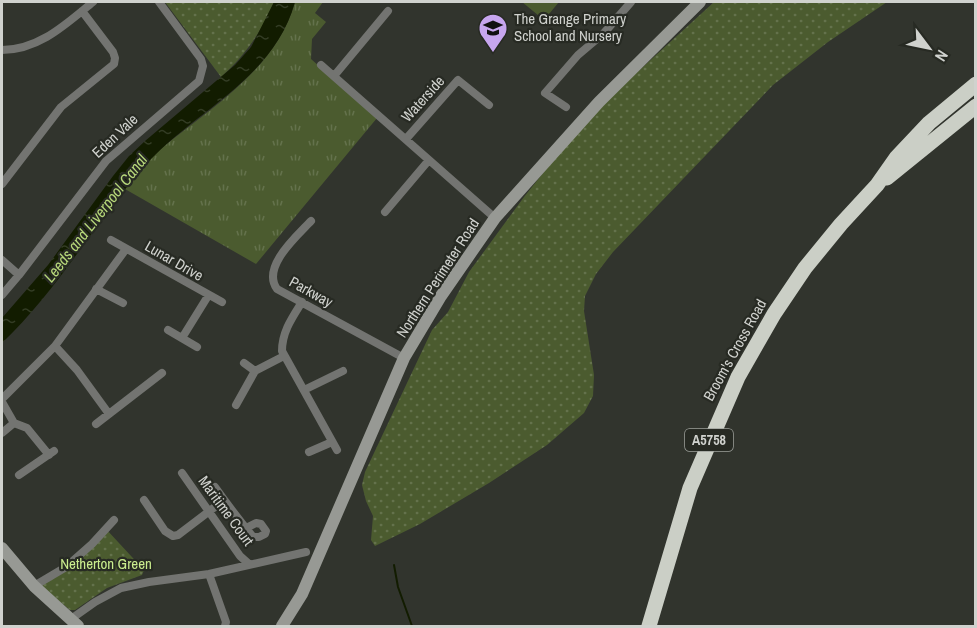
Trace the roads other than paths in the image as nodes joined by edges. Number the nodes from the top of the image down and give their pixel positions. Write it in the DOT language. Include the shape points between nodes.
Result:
graph roads {
  1 [pos="93,2"];
  2 [pos="159,2"];
  3 [pos="632,2"];
  4 [pos="699,2"];
  5 [pos="82,11"];
  6 [pos="388,11"];
  7 [pos="2,50"];
  8 [pos="321,65"];
  9 [pos="334,76"];
  10 [pos="975,84"];
  11 [pos="489,105"];
  12 [pos="975,106"];
  13 [pos="566,107"];
  14 [pos="406,139"];
  15 [pos="429,160"];
  16 [pos="2,184"];
  17 [pos="877,185"];
  18 [pos="385,212"];
  19 [pos="495,218"];
  20 [pos="311,221"];
  21 [pos="111,240"];
  22 [pos="126,249"];
  23 [pos="2,260"];
  24 [pos="19,275"];
  25 [pos="96,289"];
  26 [pos="2,295"];
  27 [pos="208,296"];
  28 [pos="222,302"];
  29 [pos="302,302"];
  30 [pos="123,303"];
  31 [pos="168,330"];
  32 [pos="182,338"];
  33 [pos="55,345"];
  34 [pos="197,347"];
  35 [pos="284,356"];
  36 [pos="404,358"];
  37 [pos="244,363"];
  38 [pos="255,371"];
  39 [pos="344,371"];
  40 [pos="162,373"];
  41 [pos="304,390"];
  42 [pos="2,401"];
  43 [pos="236,405"];
  44 [pos="109,414"];
  45 [pos="14,423"];
  46 [pos="96,424"];
  47 [pos="2,433"];
  48 [pos="309,452"];
  49 [pos="182,473"];
  50 [pos="19,476"];
  51 [pos="215,488"];
  52 [pos="144,500"];
  53 [pos="224,500"];
  54 [pos="209,512"];
  55 [pos="114,520"];
  56 [pos="246,528"];
  57 [pos="2,548"];
  58 [pos="306,552"];
  59 [pos="249,564"];
  60 [pos="209,574"];
  61 [pos="34,586"];
  62 [pos="71,624"];
  63 [pos="225,627"];
  64 [pos="282,627"];
  65 [pos="649,627"];
  1 -- 5 [label="street"];
  2 -- 24 [label="street, Eden Vale" via="201,59 199,81 106,161"];
  3 -- 13 [label="street" via="545,93"];
  4 -- 19 [label="main road, Northern Perimeter Road" via="599,102"];
  5 -- 7 [label="street" via="37,43"];
  5 -- 16 [label="street" via="113,52 114,64 61,107"];
  6 -- 9 [label="street"];
  8 -- 9 [label="street, Waterside"];
  9 -- 14 [label="street, Waterside"];
  10 -- 17 [label="highway, Broom's Cross Road / A5758" via="913,139"];
  11 -- 14 [label="street, Waterside" via="458,80"];
  12 -- 17 [label="highway, Broom's Cross Road / A5758"];
  14 -- 15 [label="street, Waterside"];
  15 -- 18 [label="street"];
  15 -- 19 [label="street, Waterside"];
  17 -- 65 [label="highway, Broom's Cross Road / A5758" via="805,268 738,377 690,488"];
  19 -- 36 [label="main road, Northern Perimeter Road"];
  20 -- 29 [label="street, Parkway" via="280,256 273,270 277,289"];
  21 -- 22 [label="street, Lunar Drive"];
  22 -- 25 [label="street, Lunar Drive"];
  22 -- 27 [label="street, Lunar Drive"];
  23 -- 24 [label="street"];
  24 -- 26 [label="street, Eden Vale"];
  25 -- 30 [label="street"];
  25 -- 33 [label="street, Lunar Drive"];
  27 -- 28 [label="street, Lunar Drive"];
  27 -- 32 [label="street, Lunar Drive"];
  29 -- 35 [label="street" via="282,339"];
  29 -- 36 [label="street, Parkway"];
  31 -- 32 [label="street"];
  32 -- 34 [label="street"];
  33 -- 42 [label="street, Lunar Drive"];
  33 -- 44 [label="street"];
  35 -- 38 [label="street"];
  35 -- 41 [label="street"];
  36 -- 64 [label="main road, Northern Perimeter Road" via="302,594"];
  37 -- 38 [label="street"];
  38 -- 43 [label="street"];
  39 -- 41 [label="street"];
  40 -- 44 [label="street"];
  41 -- 48 [label="street" via="334,446"];
  42 -- 45 [label="street, Lunar Drive"];
  44 -- 46 [label="street"];
  45 -- 47 [label="street"];
  45 -- 50 [label="street, Lunar Drive" via="27,429 51,453"];
  49 -- 54 [label="street, Maritime Court"];
  51 -- 53 [label="street"];
  52 -- 54 [label="street" via="172,536"];
  53 -- 54 [label="street"];
  53 -- 56 [label="street"];
  54 -- 59 [label="street, Maritime Court"];
  55 -- 61 [label="street" via="66,567"];
  57 -- 61 [label="main road"];
  58 -- 59 [label="street"];
  59 -- 60 [label="street"];
  60 -- 62 [label="street" via="122,588 95,602"];
  60 -- 63 [label="street"];
  61 -- 62 [label="main road"];
}
